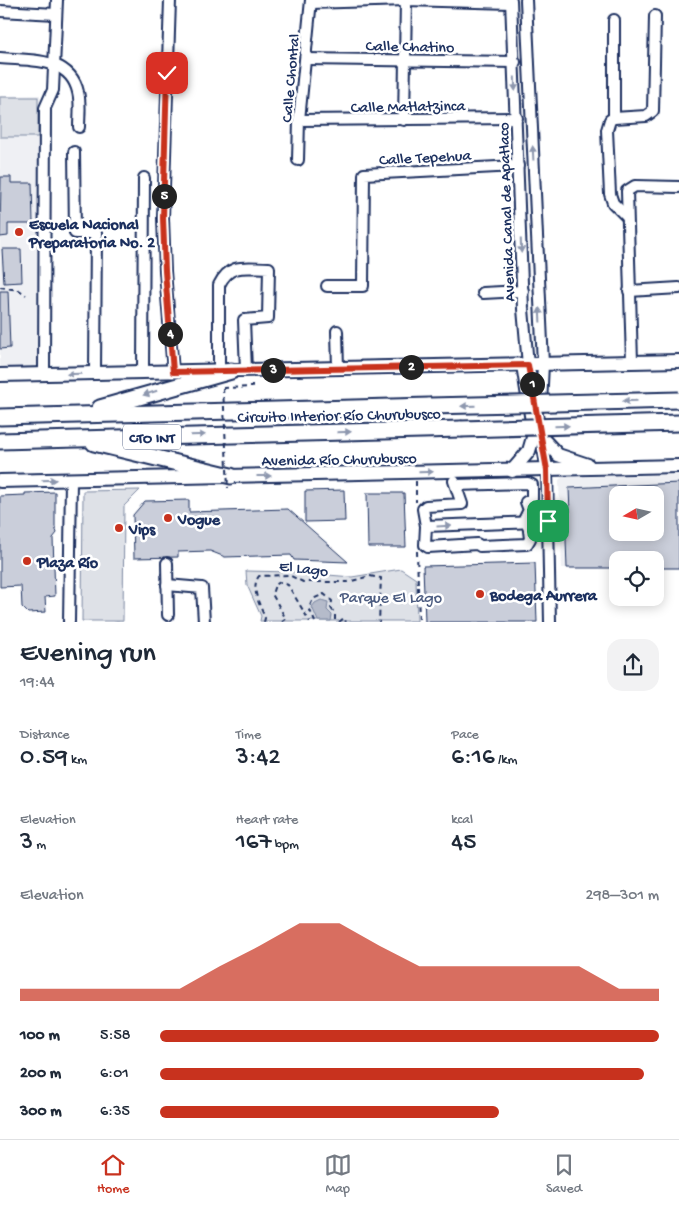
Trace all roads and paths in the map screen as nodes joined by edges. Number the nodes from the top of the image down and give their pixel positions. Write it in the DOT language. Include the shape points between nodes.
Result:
graph roads {
  1 [pos="57,0"];
  2 [pos="170,0"];
  3 [pos="406,0"];
  4 [pos="526,0"];
  5 [pos="365,1"];
  6 [pos="511,1"];
  7 [pos="311,2"];
  8 [pos="0,11"];
  9 [pos="56,14"];
  10 [pos="654,16"];
  11 [pos="614,20"];
  12 [pos="0,58"];
  13 [pos="306,59"];
  14 [pos="406,60"];
  15 [pos="515,62"];
  16 [pos="54,63"];
  17 [pos="517,118"];
  18 [pos="614,118"];
  19 [pos="299,120"];
  20 [pos="404,120"];
  21 [pos="79,127"];
  22 [pos="74,152"];
  23 [pos="298,160"];
  24 [pos="518,166"];
  25 [pos="144,178"];
  26 [pos="679,187"];
  27 [pos="627,218"];
  28 [pos="327,286"];
  29 [pos="0,287"];
  30 [pos="679,288"];
  31 [pos="523,291"];
  32 [pos="629,291"];
  33 [pos="483,293"];
  34 [pos="26,295"];
  35 [pos="336,331"];
  36 [pos="679,360"];
  37 [pos="632,362"];
  38 [pos="543,364"];
  39 [pos="526,365"];
  40 [pos="338,368"];
  41 [pos="237,370"];
  42 [pos="143,372"];
  43 [pos="173,372"];
  44 [pos="95,373"];
  45 [pos="44,374"];
  46 [pos="0,375"];
  47 [pos="679,400"];
  48 [pos="73,414"];
  49 [pos="0,417"];
  50 [pos="540,421"];
  51 [pos="679,423"];
  52 [pos="542,438"];
  53 [pos="76,439"];
  54 [pos="0,441"];
  55 [pos="679,466"];
  56 [pos="602,468"];
  57 [pos="547,470"];
  58 [pos="512,471"];
  59 [pos="71,480"];
  60 [pos="0,481"];
  61 [pos="230,482"];
  62 [pos="530,522"];
  63 [pos="426,526"];
  64 [pos="539,543"];
  65 [pos="527,544"];
  66 [pos="167,563"];
  67 [pos="168,585"];
  68 [pos="168,615"];
  69 [pos="69,622"];
  70 [pos="204,622"];
  71 [pos="264,622"];
  72 [pos="282,622"];
  73 [pos="310,622"];
  74 [pos="315,622"];
  75 [pos="334,622"];
  76 [pos="339,622"];
  77 [pos="346,622"];
  78 [pos="379,622"];
  79 [pos="550,622"];
  1 -- 9 [label="street"];
  2 -- 43 [label="street" via="163,218"];
  3 -- 5 [label="street"];
  3 -- 6 [label="street"];
  3 -- 14 [label="street"];
  38 -- 4 [label="street, Avenida Canal de Apatlaco, one-way"];
  5 -- 7 [label="street"];
  6 -- 15 [label="street, Avenida Canal de Apatlaco"];
  7 -- 13 [label="street, Calle Chontal"];
  8 -- 9 [label="street"];
  9 -- 16 [label="street"];
  10 -- 18 [label="street" via="653,111 646,116"];
  11 -- 18 [label="street"];
  12 -- 16 [label="street"];
  13 -- 14 [label="street, Calle Chatino"];
  13 -- 19 [label="street, Calle Chontal"];
  14 -- 15 [label="street, Calle Chatino"];
  14 -- 20 [label="street"];
  15 -- 17 [label="street, Avenida Canal de Apatlaco, one-way"];
  16 -- 21 [label="street" via="66,69 74,80 79,93"];
  16 -- 45 [label="street" via="54,90 45,108"];
  17 -- 20 [label="street, Calle Matlatzinca"];
  17 -- 24 [label="street, Avenida Canal de Apatlaco"];
  18 -- 27 [label="street" via="607,130 610,194 612,203"];
  19 -- 20 [label="street, Calle Matlatzinca"];
  19 -- 23 [label="street, Calle Chontal"];
  22 -- 44 [label="street" via="75,233 96,233"];
  24 -- 28 [label="street, Calle Tepehua" via="364,174 363,286"];
  24 -- 31 [label="street, Avenida Canal de Apatlaco, one-way"];
  25 -- 42 [label="street"];
  26 -- 27 [label="street" via="630,188 627,192"];
  27 -- 32 [label="street"];
  29 -- 34 [label="path" via="19,290"];
  30 -- 32 [label="street"];
  31 -- 33 [label="street"];
  31 -- 39 [label="street, Avenida Canal de Apatlaco"];
  32 -- 37 [label="street"];
  35 -- 40 [label="street"];
  36 -- 37 [label="main road"];
  37 -- 38 [label="main road"];
  38 -- 39 [label="main road"];
  38 -- 50 [label="street, Avenida Canal de Apatlaco"];
  39 -- 40 [label="main road"];
  39 -- 50 [label="street, Avenida Canal de Apatlaco"];
  39 -- 58 [label="main road" via="534,434 528,451"];
  40 -- 41 [label="main road"];
  41 -- 41 [label="street" via="219,285 224,274 233,268 268,268 268,318 244,320"];
  41 -- 43 [label="main road"];
  41 -- 48 [label="highway, one-way"];
  41 -- 61 [label="path, bridge" via="252,387 223,388"];
  42 -- 43 [label="main road"];
  42 -- 44 [label="main road"];
  44 -- 45 [label="main road, one-way"];
  45 -- 46 [label="main road"];
  47 -- 48 [label="highway, Circuito Interior Río Churubusco / CTO INT, one-way, bridge"];
  48 -- 49 [label="highway, Circuito Interior Río Churubusco / CTO INT"];
  50 -- 52 [label="street, Avenida Canal de Apatlaco"];
  53 -- 51 [label="highway, Circuito Interior Río Churubusco / CTO INT, one-way, bridge"];
  52 -- 56 [label="main road" via="558,454"];
  52 -- 57 [label="street, Avenida Canal de Apatlaco"];
  53 -- 54 [label="highway, Circuito Interior Río Churubusco / CTO INT"];
  53 -- 61 [label="highway"];
  55 -- 56 [label="main road, Avenida Río Churubusco"];
  56 -- 57 [label="main road, Avenida Río Churubusco"];
  57 -- 58 [label="main road, Avenida Río Churubusco"];
  57 -- 79 [label="street, Avenida Canal de Apatlaco"];
  61 -- 58 [label="main road, Avenida Río Churubusco, one-way"];
  60 -- 59 [label="main road, Avenida Río Churubusco, one-way"];
  59 -- 61 [label="main road, Avenida Río Churubusco"];
  59 -- 69 [label="street"];
  63 -- 62 [label="street, one-way"];
  62 -- 63 [label="street" via="526,502 532,499 532,486 528,483 455,483 462,504 426,506 423,509"];
  62 -- 65 [label="street"];
  63 -- 65 [label="street" via="425,544 428,547"];
  64 -- 65 [label="street"];
  66 -- 67 [label="street"];
  67 -- 68 [label="street"];
  67 -- 70 [label="street" via="202,588"];
  71 -- 78 [label="path, El Lago" via="255,581 259,576 268,574 289,575 303,582 348,582 370,576 381,578"];
  72 -- 73 [label="path" via="286,619 272,594 280,582 288,585"];
  74 -- 75 [label="path" via="308,608 313,599 324,594 332,601 331,608 336,614"];
  76 -- 77 [label="path" via="344,618"];
}
